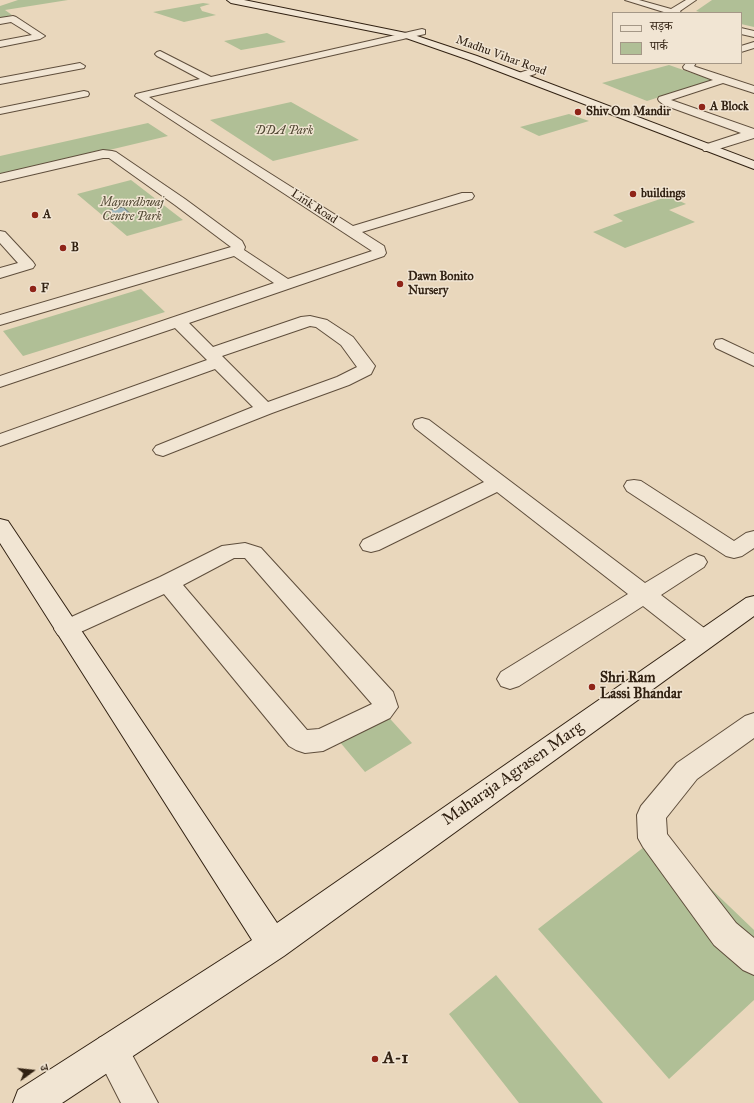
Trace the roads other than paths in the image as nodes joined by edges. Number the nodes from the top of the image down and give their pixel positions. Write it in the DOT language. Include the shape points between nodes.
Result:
graph roads {
  1 [pos="231,0"];
  2 [pos="263,0"];
  3 [pos="629,0"];
  4 [pos="692,0"];
  5 [pos="675,12"];
  6 [pos="0,21"];
  7 [pos="742,31"];
  8 [pos="422,32"];
  9 [pos="754,34"];
  10 [pos="408,36"];
  11 [pos="0,44"];
  12 [pos="754,46"];
  13 [pos="742,49"];
  14 [pos="160,54"];
  15 [pos="690,64"];
  16 [pos="531,72"];
  17 [pos="520,76"];
  18 [pos="0,77"];
  19 [pos="209,80"];
  20 [pos="722,80"];
  21 [pos="0,81"];
  22 [pos="752,88"];
  23 [pos="84,94"];
  24 [pos="0,111"];
  25 [pos="753,134"];
  26 [pos="721,144"];
  27 [pos="708,148"];
  28 [pos="754,156"];
  29 [pos="754,165"];
  30 [pos="0,178"];
  31 [pos="467,196"];
  32 [pos="351,231"];
  33 [pos="0,235"];
  34 [pos="236,251"];
  35 [pos="0,273"];
  36 [pos="287,285"];
  37 [pos="0,320"];
  38 [pos="179,322"];
  39 [pos="722,344"];
  40 [pos="215,358"];
  41 [pos="754,361"];
  42 [pos="0,382"];
  43 [pos="265,409"];
  44 [pos="422,424"];
  45 [pos="0,440"];
  46 [pos="163,450"];
  47 [pos="499,483"];
  48 [pos="634,486"];
  49 [pos="0,526"];
  50 [pos="752,542"];
  51 [pos="371,545"];
  52 [pos="696,562"];
  53 [pos="168,583"];
  54 [pos="646,595"];
  55 [pos="754,605"];
  56 [pos="66,629"];
  57 [pos="703,640"];
  58 [pos="510,679"];
  59 [pos="754,724"];
  60 [pos="273,945"];
  61 [pos="754,959"];
  62 [pos="111,1050"];
  63 [pos="31,1103"];
  64 [pos="140,1103"];
  1 -- 10 [label="street, Madhu Vihar Road"];
  2 -- 8 [label="street, Madhu Vihar Road"];
  3 -- 5 [label="street"];
  4 -- 5 [label="street"];
  6 -- 11 [label="street" via="13,19 40,36"];
  7 -- 9 [label="street"];
  8 -- 10 [label="street, Link Road"];
  8 -- 16 [label="street, Madhu Vihar Road"];
  10 -- 17 [label="street, Madhu Vihar Road"];
  10 -- 19 [label="street, Link Road"];
  12 -- 13 [label="street"];
  14 -- 19 [label="street"];
  15 -- 20 [label="street" via="688,67"];
  16 -- 17 [label="street"];
  16 -- 26 [label="street, Madhu Vihar Road"];
  17 -- 27 [label="street, Madhu Vihar Road"];
  18 -- 21 [label="street" via="77,64"];
  19 -- 32 [label="street, Link Road" via="140,96"];
  20 -- 22 [label="street"];
  20 -- 25 [label="street" via="663,99"];
  23 -- 24 [label="street"];
  25 -- 26 [label="street"];
  26 -- 27 [label="street"];
  26 -- 28 [label="street, Madhu Vihar Road"];
  27 -- 29 [label="street, Madhu Vihar Road"];
  30 -- 34 [label="street" via="112,154 237,244"];
  31 -- 32 [label="street"];
  32 -- 36 [label="street, Link Road" via="379,249 379,253"];
  33 -- 35 [label="street" via="28,265"];
  34 -- 36 [label="street"];
  34 -- 37 [label="street"];
  36 -- 38 [label="street, Link Road"];
  38 -- 40 [label="street"];
  38 -- 42 [label="street, Link Road"];
  39 -- 41 [label="street"];
  40 -- 43 [label="street"];
  40 -- 43 [label="street" via="301,322 310,321 321,323 347,341 366,366 365,370 344,381"];
  40 -- 45 [label="street"];
  43 -- 46 [label="street"];
  44 -- 47 [label="street"];
  47 -- 51 [label="street"];
  47 -- 54 [label="street"];
  48 -- 50 [label="street" via="734,551"];
  49 -- 56 [label="street"];
  52 -- 54 [label="street"];
  53 -- 53 [label="street" via="230,551 245,550 253,553 384,699 385,707 381,712 323,740 305,742 298,738"];
  53 -- 56 [label="street"];
  54 -- 57 [label="street"];
  54 -- 58 [label="street"];
  55 -- 57 [label="street, Maharaja Agrasen Marg"];
  56 -- 60 [label="street"];
  57 -- 60 [label="street, Maharaja Agrasen Marg"];
  59 -- 61 [label="street" via="687,771 651,815 653,838 725,934"];
  60 -- 62 [label="street, Maharaja Agrasen Marg"];
  62 -- 63 [label="street, Maharaja Agrasen Marg"];
  62 -- 64 [label="street"];
}
